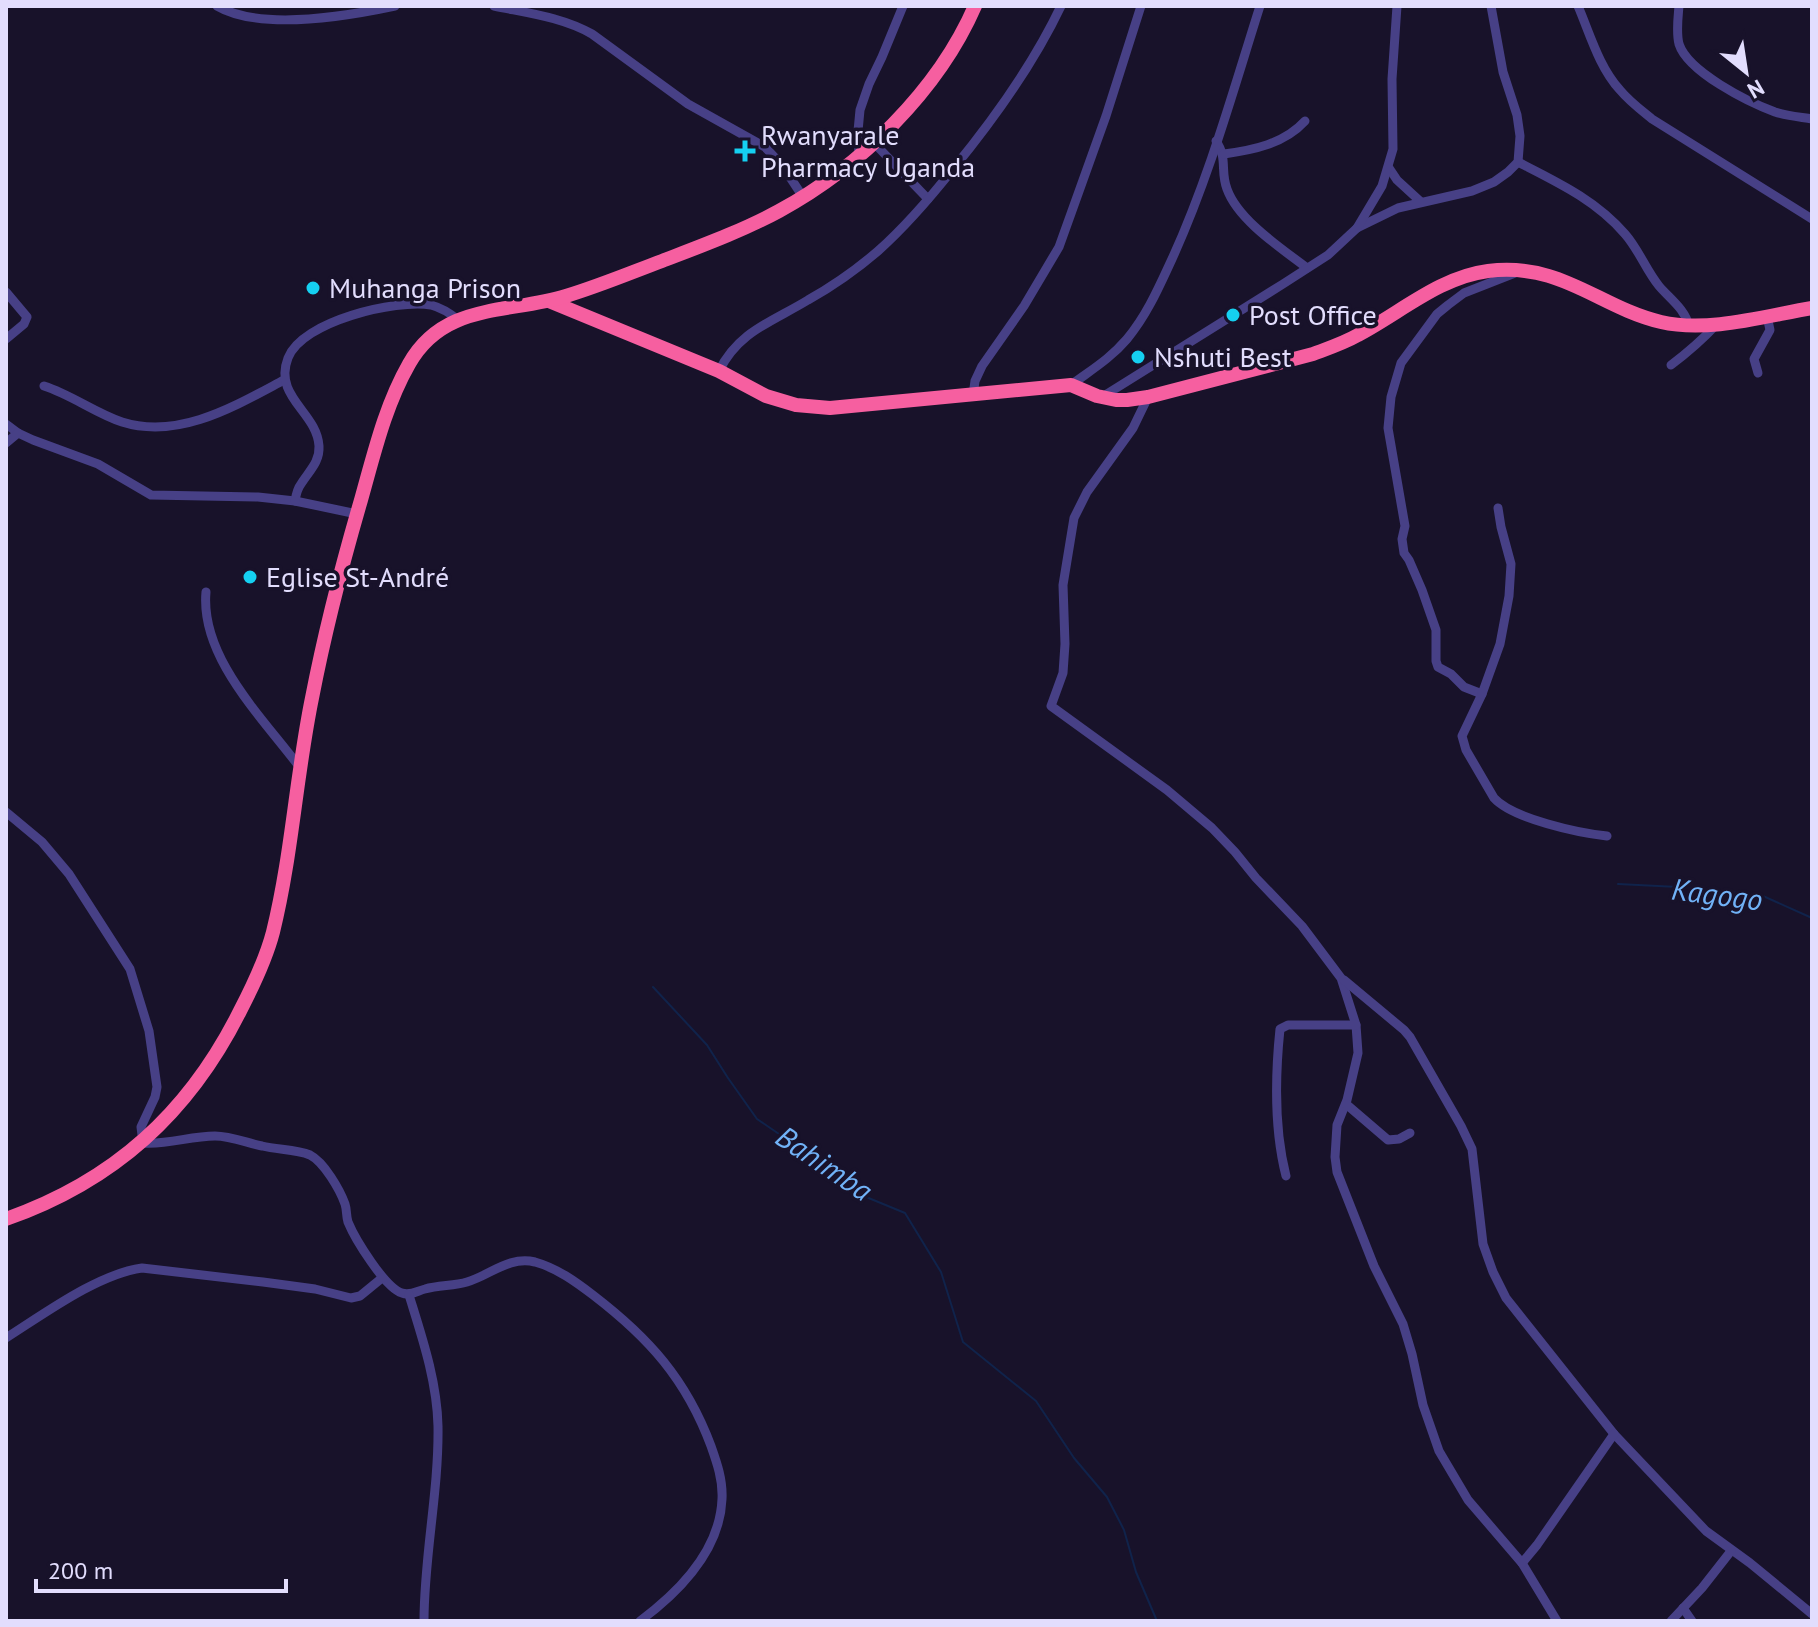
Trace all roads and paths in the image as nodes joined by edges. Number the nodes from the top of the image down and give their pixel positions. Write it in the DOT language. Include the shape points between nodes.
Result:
graph roads {
  1 [pos="217,6"];
  2 [pos="395,6"];
  3 [pos="494,6"];
  4 [pos="903,6"];
  5 [pos="975,6"];
  6 [pos="1061,6"];
  7 [pos="1141,6"];
  8 [pos="1260,6"];
  9 [pos="1397,6"];
  10 [pos="1491,6"];
  11 [pos="1578,6"];
  12 [pos="1679,6"];
  13 [pos="1812,119"];
  14 [pos="1305,121"];
  15 [pos="1216,141"];
  16 [pos="874,143"];
  17 [pos="1224,154"];
  18 [pos="859,156"];
  19 [pos="1518,162"];
  20 [pos="1389,168"];
  21 [pos="803,197"];
  22 [pos="928,199"];
  23 [pos="1421,202"];
  24 [pos="1812,219"];
  25 [pos="1357,228"];
  26 [pos="1307,268"];
  27 [pos="1522,270"];
  28 [pos="6,292"];
  29 [pos="549,301"];
  30 [pos="1812,308"];
  31 [pos="1767,316"];
  32 [pos="458,320"];
  33 [pos="1717,324"];
  34 [pos="1689,326"];
  35 [pos="6,339"];
  36 [pos="1671,365"];
  37 [pos="719,371"];
  38 [pos="1758,373"];
  39 [pos="284,380"];
  40 [pos="1071,385"];
  41 [pos="44,386"];
  42 [pos="973,395"];
  43 [pos="1102,397"];
  44 [pos="1148,397"];
  45 [pos="6,424"];
  46 [pos="18,433"];
  47 [pos="6,443"];
  48 [pos="295,501"];
  49 [pos="1498,508"];
  50 [pos="357,514"];
  51 [pos="206,592"];
  52 [pos="1482,694"];
  53 [pos="301,769"];
  54 [pos="6,812"];
  55 [pos="1607,836"];
  56 [pos="1341,978"];
  57 [pos="1356,1025"];
  58 [pos="1346,1104"];
  59 [pos="1410,1133"];
  60 [pos="143,1143"];
  61 [pos="1286,1176"];
  62 [pos="6,1219"];
  63 [pos="382,1278"];
  64 [pos="409,1295"];
  65 [pos="6,1338"];
  66 [pos="1614,1434"];
  67 [pos="1731,1551"];
  68 [pos="1522,1563"];
  69 [pos="1683,1608"];
  70 [pos="1812,1614"];
  71 [pos="424,1621"];
  72 [pos="640,1621"];
  73 [pos="1557,1621"];
  74 [pos="1671,1621"];
  75 [pos="1692,1621"];
  1 -- 2 [label="street" via="248,16 320,19"];
  3 -- 21 [label="street" via="563,21 592,34 680,99 765,147"];
  4 -- 18 [label="street" via="860,110"];
  5 -- 16 [label="highway" via="941,66"];
  6 -- 22 [label="street" via="1036,55 986,128"];
  7 -- 42 [label="street" via="1059,247 982,366"];
  8 -- 15 [label="street"];
  9 -- 20 [label="street"];
  10 -- 19 [label="street" via="1517,115"];
  11 -- 24 [label="street" via="1609,75 1636,107"];
  12 -- 13 [label="street" via="1680,47 1695,68 1776,112"];
  14 -- 17 [label="street" via="1271,144"];
  15 -- 17 [label="street"];
  15 -- 40 [label="street" via="1185,230 1143,317 1100,365"];
  16 -- 18 [label="highway"];
  16 -- 22 [label="street"];
  17 -- 26 [label="street" via="1225,184 1237,207"];
  18 -- 21 [label="highway"];
  19 -- 23 [label="street" via="1494,182"];
  19 -- 34 [label="street" via="1604,213 1626,235"];
  20 -- 23 [label="street"];
  20 -- 25 [label="street"];
  21 -- 29 [label="highway" via="705,245"];
  22 -- 37 [label="street" via="855,269 743,338"];
  23 -- 25 [label="street"];
  25 -- 26 [label="street"];
  26 -- 43 [label="street"];
  27 -- 34 [label="highway" via="1569,282 1645,318"];
  27 -- 44 [label="highway" via="1459,278 1336,346"];
  27 -- 52 [label="street" via="1464,293 1437,314 1401,363 1388,428 1405,526 1404,553 1436,630 1438,667"];
  28 -- 35 [label="street" via="27,317"];
  29 -- 32 [label="highway"];
  29 -- 37 [label="highway"];
  30 -- 31 [label="highway"];
  31 -- 33 [label="highway"];
  31 -- 38 [label="street" via="1770,330 1754,359"];
  32 -- 39 [label="street" via="443,309 418,304 336,320 295,347"];
  32 -- 50 [label="highway" via="411,360 391,401"];
  33 -- 34 [label="highway"];
  33 -- 36 [label="street"];
  37 -- 42 [label="highway" via="766,396 811,408"];
  39 -- 41 [label="street" via="237,405 162,427 122,422"];
  39 -- 48 [label="street" via="319,446"];
  40 -- 42 [label="highway"];
  40 -- 43 [label="highway"];
  43 -- 44 [label="highway"];
  44 -- 56 [label="street" via="1074,518 1063,585 1063,673 1051,706 1212,828 1302,926"];
  45 -- 46 [label="street"];
  46 -- 47 [label="street"];
  46 -- 48 [label="street" via="98,464 151,495"];
  48 -- 50 [label="street"];
  49 -- 52 [label="street" via="1511,564 1509,596 1500,644"];
  50 -- 53 [label="highway" via="311,699"];
  51 -- 53 [label="street" via="209,630 222,662"];
  52 -- 55 [label="street" via="1462,736 1497,802 1541,821"];
  53 -- 60 [label="highway" via="272,937 247,998 193,1088"];
  54 -- 60 [label="street" via="69,874 130,969 149,1031 157,1087 141,1127"];
  56 -- 57 [label="street"];
  56 -- 66 [label="street" via="1417,1047 1472,1149 1483,1244 1506,1298"];
  57 -- 58 [label="street" via="1358,1053"];
  57 -- 61 [label="street" via="1280,1029 1277,1095"];
  58 -- 59 [label="street" via="1388,1140"];
  58 -- 68 [label="street" via="1337,1125 1337,1172 1403,1324 1439,1451 1468,1500"];
  60 -- 62 [label="highway" via="65,1196"];
  60 -- 63 [label="street" via="222,1136 310,1155 321,1163 344,1201 348,1221"];
  63 -- 64 [label="street"];
  63 -- 65 [label="street" via="351,1298 251,1280 128,1270"];
  64 -- 71 [label="street" via="427,1355 438,1426"];
  64 -- 72 [label="street" via="466,1282 512,1262 538,1263 558,1271 617,1315 670,1368 708,1438 719,1468 722,1499 712,1541 698,1566"];
  66 -- 67 [label="street"];
  66 -- 68 [label="street"];
  67 -- 69 [label="street"];
  67 -- 70 [label="street"];
  68 -- 73 [label="street"];
  69 -- 74 [label="street"];
  69 -- 75 [label="street"];
}
